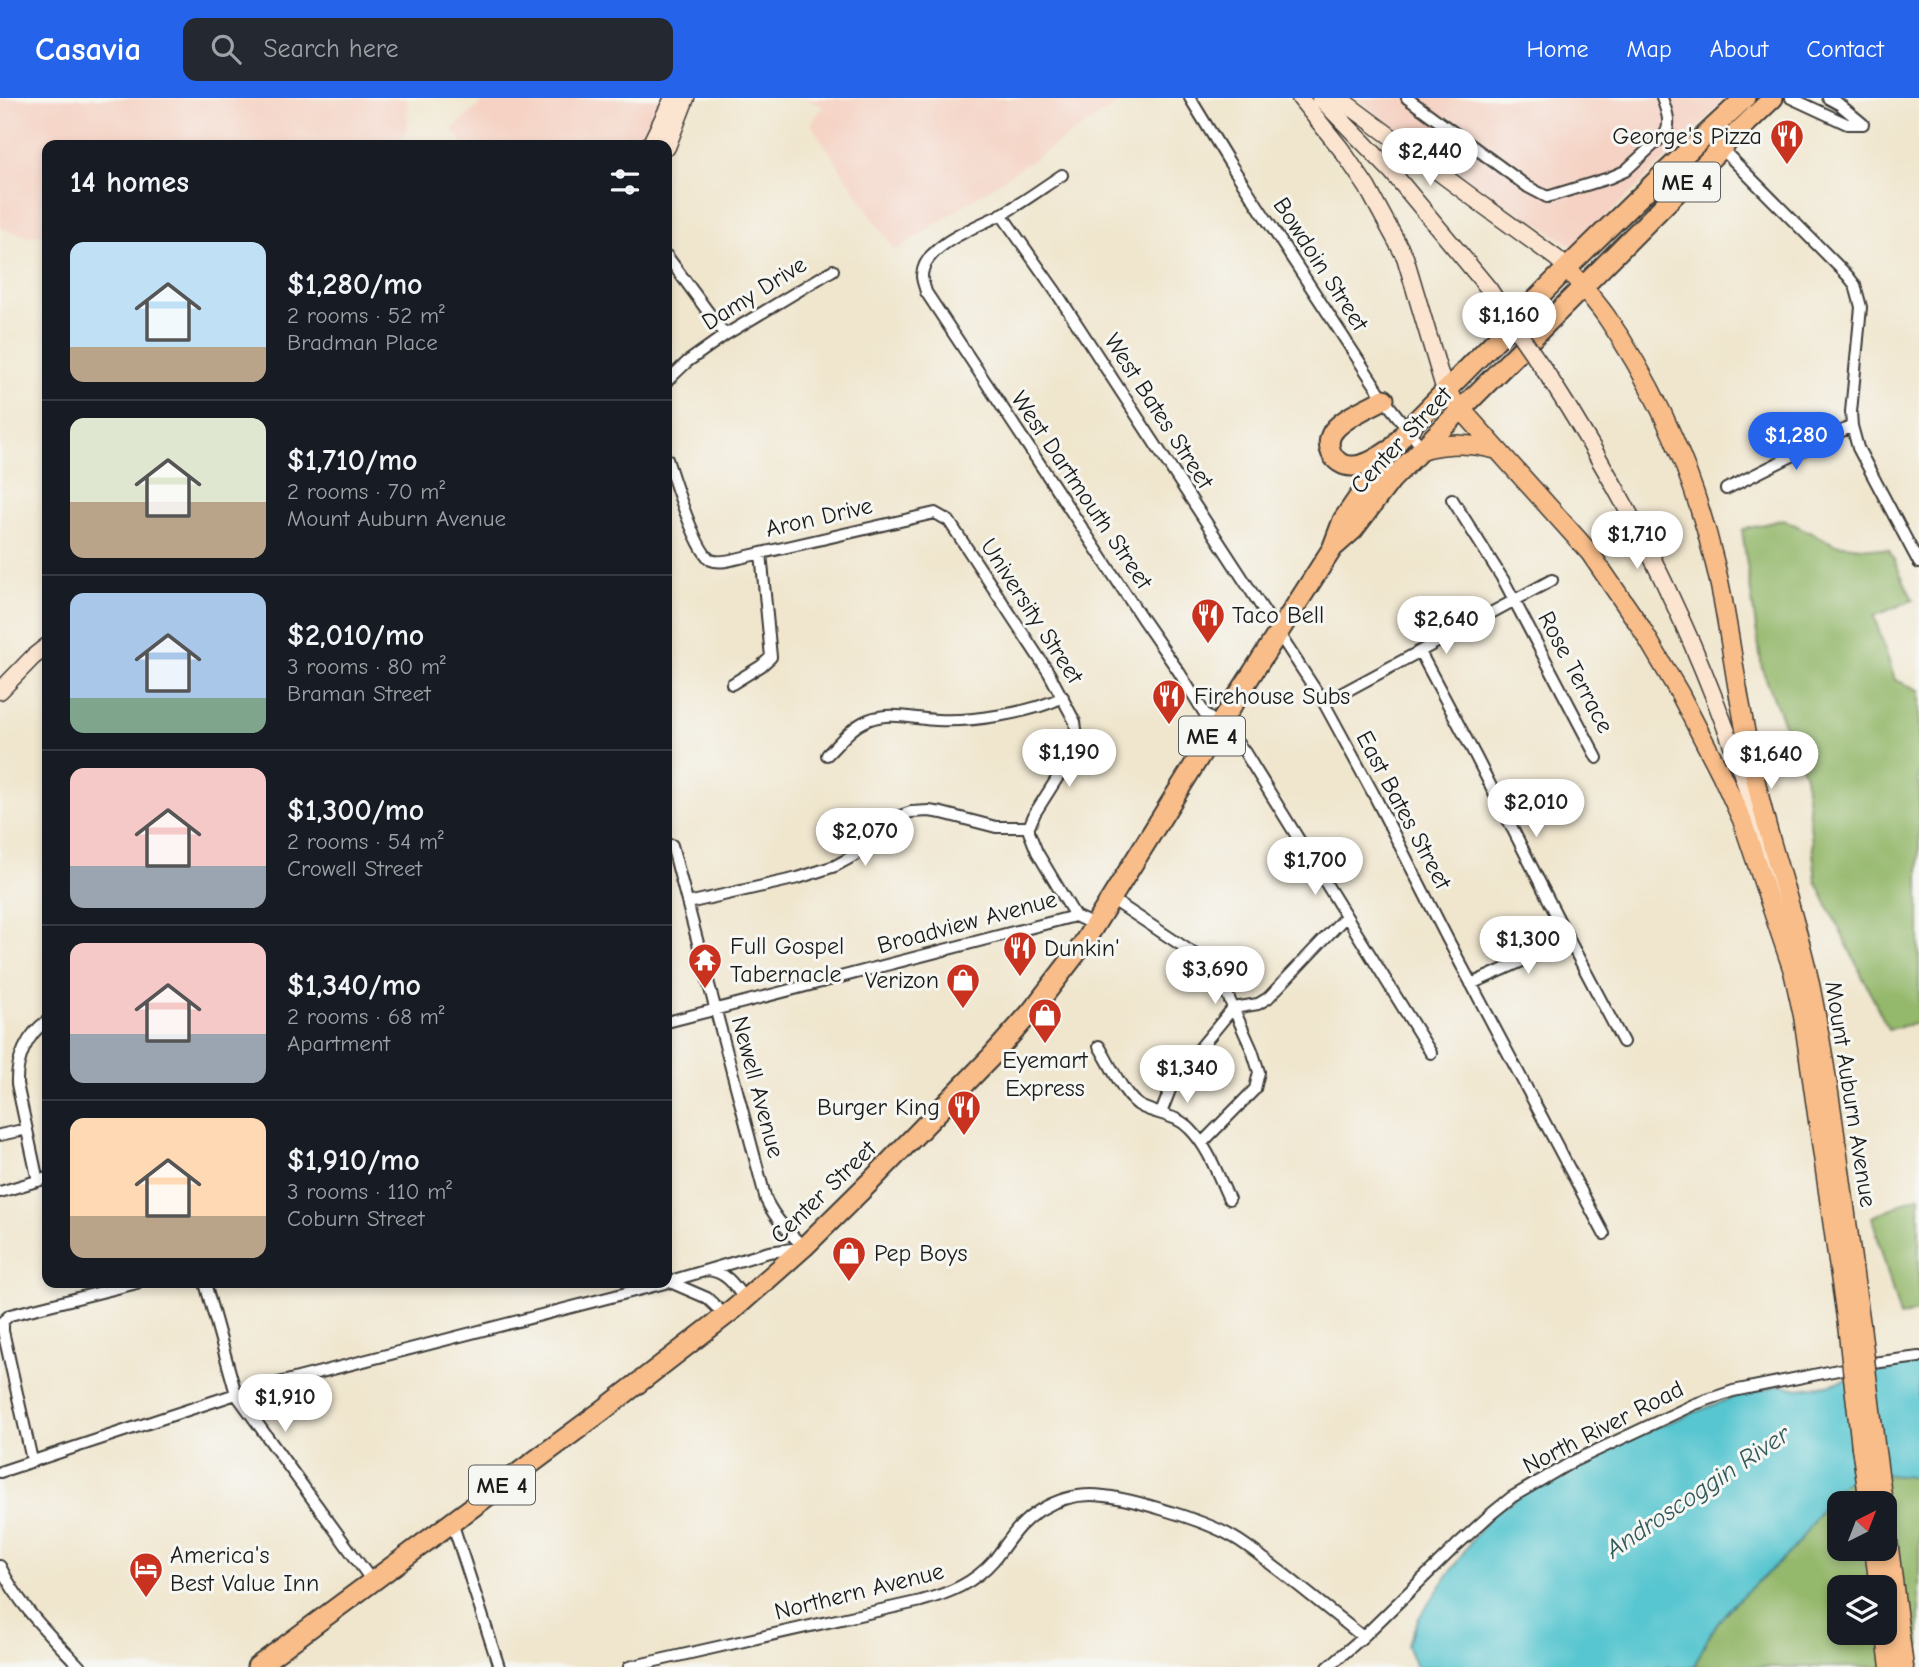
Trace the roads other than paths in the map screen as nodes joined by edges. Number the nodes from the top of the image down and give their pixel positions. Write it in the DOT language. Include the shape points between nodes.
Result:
graph roads {
  1 [pos="1190,98"];
  2 [pos="1300,98"];
  3 [pos="1320,98"];
  4 [pos="1339,98"];
  5 [pos="1407,98"];
  6 [pos="1662,98"];
  7 [pos="1725,98"];
  8 [pos="1745,98"];
  9 [pos="1773,98"];
  10 [pos="1791,98"];
  11 [pos="1828,98"];
  12 [pos="684,99"];
  13 [pos="1718,123"];
  14 [pos="654,140"];
  15 [pos="669,140"];
  16 [pos="1721,148"];
  17 [pos="1062,175"];
  18 [pos="1001,214"];
  19 [pos="672,263"];
  20 [pos="1603,266"];
  21 [pos="1567,268"];
  22 [pos="833,270"];
  23 [pos="1583,288"];
  24 [pos="1604,313"];
  25 [pos="725,335"];
  26 [pos="672,376"];
  27 [pos="1445,391"];
  28 [pos="1384,400"];
  29 [pos="1463,409"];
  30 [pos="1852,426"];
  31 [pos="1407,430"];
  32 [pos="1392,449"];
  33 [pos="1423,449"];
  34 [pos="1498,450"];
  35 [pos="672,473"];
  36 [pos="1726,489"];
  37 [pos="1452,499"];
  38 [pos="939,514"];
  39 [pos="1332,549"];
  40 [pos="761,552"];
  41 [pos="1919,563"];
  42 [pos="1552,580"];
  43 [pos="1514,601"];
  44 [pos="1278,632"];
  45 [pos="42,650"];
  46 [pos="1420,652"];
  47 [pos="732,684"];
  48 [pos="0,691"];
  49 [pos="1063,697"];
  50 [pos="1324,703"];
  51 [pos="1219,725"];
  52 [pos="828,755"];
  53 [pos="1598,758"];
  54 [pos="1737,763"];
  55 [pos="1029,827"];
  56 [pos="1770,835"];
  57 [pos="672,845"];
  58 [pos="1110,898"];
  59 [pos="688,903"];
  60 [pos="1075,916"];
  61 [pos="1346,916"];
  62 [pos="1094,925"];
  63 [pos="1567,936"];
  64 [pos="1793,971"];
  65 [pos="1471,984"];
  66 [pos="1233,1008"];
  67 [pos="715,1009"];
  68 [pos="672,1021"];
  69 [pos="42,1024"];
  70 [pos="1623,1042"];
  71 [pos="1099,1046"];
  72 [pos="1431,1053"];
  73 [pos="1161,1113"];
  74 [pos="27,1129"];
  75 [pos="0,1135"];
  76 [pos="1202,1143"];
  77 [pos="42,1177"];
  78 [pos="42,1180"];
  79 [pos="0,1192"];
  80 [pos="1229,1199"];
  81 [pos="1604,1234"];
  82 [pos="804,1247"];
  83 [pos="706,1270"];
  84 [pos="672,1278"];
  85 [pos="672,1281"];
  86 [pos="117,1288"];
  87 [pos="206,1288"];
  88 [pos="633,1288"];
  89 [pos="745,1300"];
  90 [pos="726,1316"];
  91 [pos="1854,1325"];
  92 [pos="1919,1357"];
  93 [pos="236,1394"];
  94 [pos="1868,1445"];
  95 [pos="32,1461"];
  96 [pos="0,1472"];
  97 [pos="1869,1491"];
  98 [pos="1880,1491"];
  99 [pos="452,1522"];
  100 [pos="1884,1561"];
  101 [pos="0,1566"];
  102 [pos="372,1581"];
  103 [pos="1363,1637"];
  104 [pos="1887,1645"];
  105 [pos="80,1667"];
  106 [pos="257,1667"];
  107 [pos="499,1667"];
  108 [pos="629,1667"];
  109 [pos="1328,1667"];
  110 [pos="1890,1667"];
  111 [pos="1904,1667"];
  1 -- 28 [label="street, Bowdoin Street"];
  2 -- 27 [label="main road" via="1367,187 1405,257"];
  3 -- 54 [label="main road, Mount Auburn Avenue, bridge" via="1392,172 1473,269 1547,374 1613,481 1670,596"];
  4 -- 21 [label="main road"];
  5 -- 6 [label="street" via="1547,197 1625,171 1669,128"];
  7 -- 13 [label="highway"];
  8 -- 13 [label="highway, Center Street / ME 4"];
  9 -- 16 [label="highway, Center Street / ME 4"];
  10 -- 11 [label="street" via="1847,124 1864,124"];
  12 -- 14 [label="main road"];
  12 -- 15 [label="main road"];
  13 -- 21 [label="highway, Center Street / ME 4"];
  16 -- 20 [label="highway, Center Street / ME 4"];
  16 -- 30 [label="street" via="1855,285 1861,317"];
  17 -- 18 [label="street"];
  18 -- 44 [label="street, West Bates Street"];
  18 -- 51 [label="street, West Dartmouth Street" via="932,255 923,271 926,292 1205,713"];
  19 -- 25 [label="street"];
  20 -- 23 [label="highway, Center Street / ME 4"];
  20 -- 24 [label="main road" via="1598,291"];
  21 -- 23 [label="main road"];
  21 -- 27 [label="highway, Center Street / ME 4"];
  22 -- 25 [label="street, Damy Drive"];
  23 -- 24 [label="main road"];
  23 -- 29 [label="highway, Center Street / ME 4"];
  24 -- 56 [label="main road" via="1649,386 1702,516 1723,597 1741,708"];
  25 -- 26 [label="street, Damy Drive"];
  27 -- 29 [label="main road"];
  27 -- 31 [label="highway, Center Street / ME 4"];
  28 -- 31 [label="street, Bowdoin Street"];
  28 -- 32 [label="highway" via="1335,428 1330,452 1350,467 1362,466"];
  29 -- 33 [label="highway, Center Street / ME 4"];
  29 -- 34 [label="main road"];
  30 -- 36 [label="street"];
  30 -- 41 [label="street" via="1858,448"];
  31 -- 32 [label="highway, Center Street / ME 4"];
  31 -- 33 [label="street, Bowdoin Street"];
  32 -- 39 [label="highway, Center Street / ME 4" via="1343,520"];
  33 -- 34 [label="main road" via="1467,443"];
  33 -- 39 [label="highway, Center Street / ME 4"];
  34 -- 64 [label="main road" via="1590,553 1675,684 1742,820"];
  35 -- 40 [label="street, Aron Drive" via="701,548 710,559 731,560"];
  37 -- 43 [label="street, Rose Terrace"];
  38 -- 40 [label="street, Aron Drive"];
  38 -- 49 [label="street, University Street" via="953,526"];
  39 -- 44 [label="highway, Center Street / ME 4"];
  40 -- 47 [label="street" via="771,657"];
  42 -- 43 [label="street"];
  43 -- 46 [label="street"];
  43 -- 53 [label="street, Rose Terrace"];
  44 -- 50 [label="street, East Bates Street"];
  44 -- 51 [label="highway, Center Street / ME 4"];
  45 -- 48 [label="main road"];
  46 -- 50 [label="street"];
  46 -- 63 [label="street"];
  49 -- 52 [label="street" via="1032,708 961,720 883,715 857,726"];
  49 -- 55 [label="street, University Street" via="1077,739"];
  50 -- 65 [label="street, East Bates Street"];
  51 -- 58 [label="highway, Center Street / ME 4"];
  51 -- 61 [label="street, West Dartmouth Street" via="1244,751"];
  54 -- 56 [label="main road, Mount Auburn Avenue"];
  54 -- 64 [label="main road, Mount Auburn Avenue"];
  55 -- 59 [label="street" via="996,827 942,813 911,812 897,817 857,854 835,866"];
  55 -- 60 [label="street" via="1031,842"];
  56 -- 91 [label="main road, Mount Auburn Avenue" via="1811,986 1828,1085"];
  57 -- 59 [label="street, Newell Avenue"];
  58 -- 62 [label="highway, Center Street / ME 4"];
  58 -- 66 [label="street" via="1202,959 1215,971"];
  59 -- 67 [label="street, Newell Avenue"];
  60 -- 62 [label="street"];
  60 -- 67 [label="street, Broadview Avenue"];
  61 -- 66 [label="street" via="1268,998"];
  61 -- 72 [label="street, West Dartmouth Street"];
  62 -- 82 [label="highway, Center Street / ME 4" via="1013,1032"];
  63 -- 65 [label="street"];
  63 -- 70 [label="street"];
  64 -- 91 [label="main road, Mount Auburn Avenue"];
  65 -- 81 [label="street, East Bates Street"];
  66 -- 73 [label="street" via="1181,1070"];
  66 -- 76 [label="street" via="1259,1072 1255,1088"];
  67 -- 68 [label="street, Broadview Avenue"];
  67 -- 82 [label="street, Newell Avenue" via="766,1200 783,1228"];
  69 -- 74 [label="street" via="27,1043 16,1073"];
  71 -- 73 [label="street" via="1128,1094 1140,1106"];
  73 -- 76 [label="street" via="1180,1119"];
  74 -- 75 [label="street"];
  74 -- 77 [label="street"];
  76 -- 80 [label="street"];
  78 -- 79 [label="street"];
  82 -- 83 [label="street"];
  82 -- 89 [label="highway, Center Street / ME 4"];
  83 -- 84 [label="street"];
  83 -- 89 [label="street" via="723,1274"];
  85 -- 90 [label="street" via="708,1298"];
  86 -- 95 [label="street" via="10,1315 3,1321"];
  87 -- 93 [label="street"];
  88 -- 93 [label="street"];
  89 -- 90 [label="highway, Center Street / ME 4"];
  90 -- 99 [label="highway, Center Street / ME 4"];
  91 -- 94 [label="main road, Mount Auburn Avenue, bridge"];
  92 -- 103 [label="street, North River Road" via="1712,1397 1572,1462 1491,1514"];
  93 -- 95 [label="street"];
  93 -- 102 [label="street"];
  94 -- 97 [label="main road"];
  94 -- 98 [label="main road"];
  95 -- 96 [label="street"];
  99 -- 102 [label="highway, Center Street / ME 4"];
  99 -- 107 [label="street"];
  100 -- 111 [label="main road"];
  101 -- 105 [label="street" via="20,1602"];
  102 -- 106 [label="highway, Center Street / ME 4"];
  103 -- 108 [label="street, Northern Avenue" via="1222,1531 1112,1497 1087,1495 1040,1510 1021,1524 975,1578 955,1590"];
  103 -- 109 [label="street, North River Road"];
  104 -- 110 [label="main road"];
}
